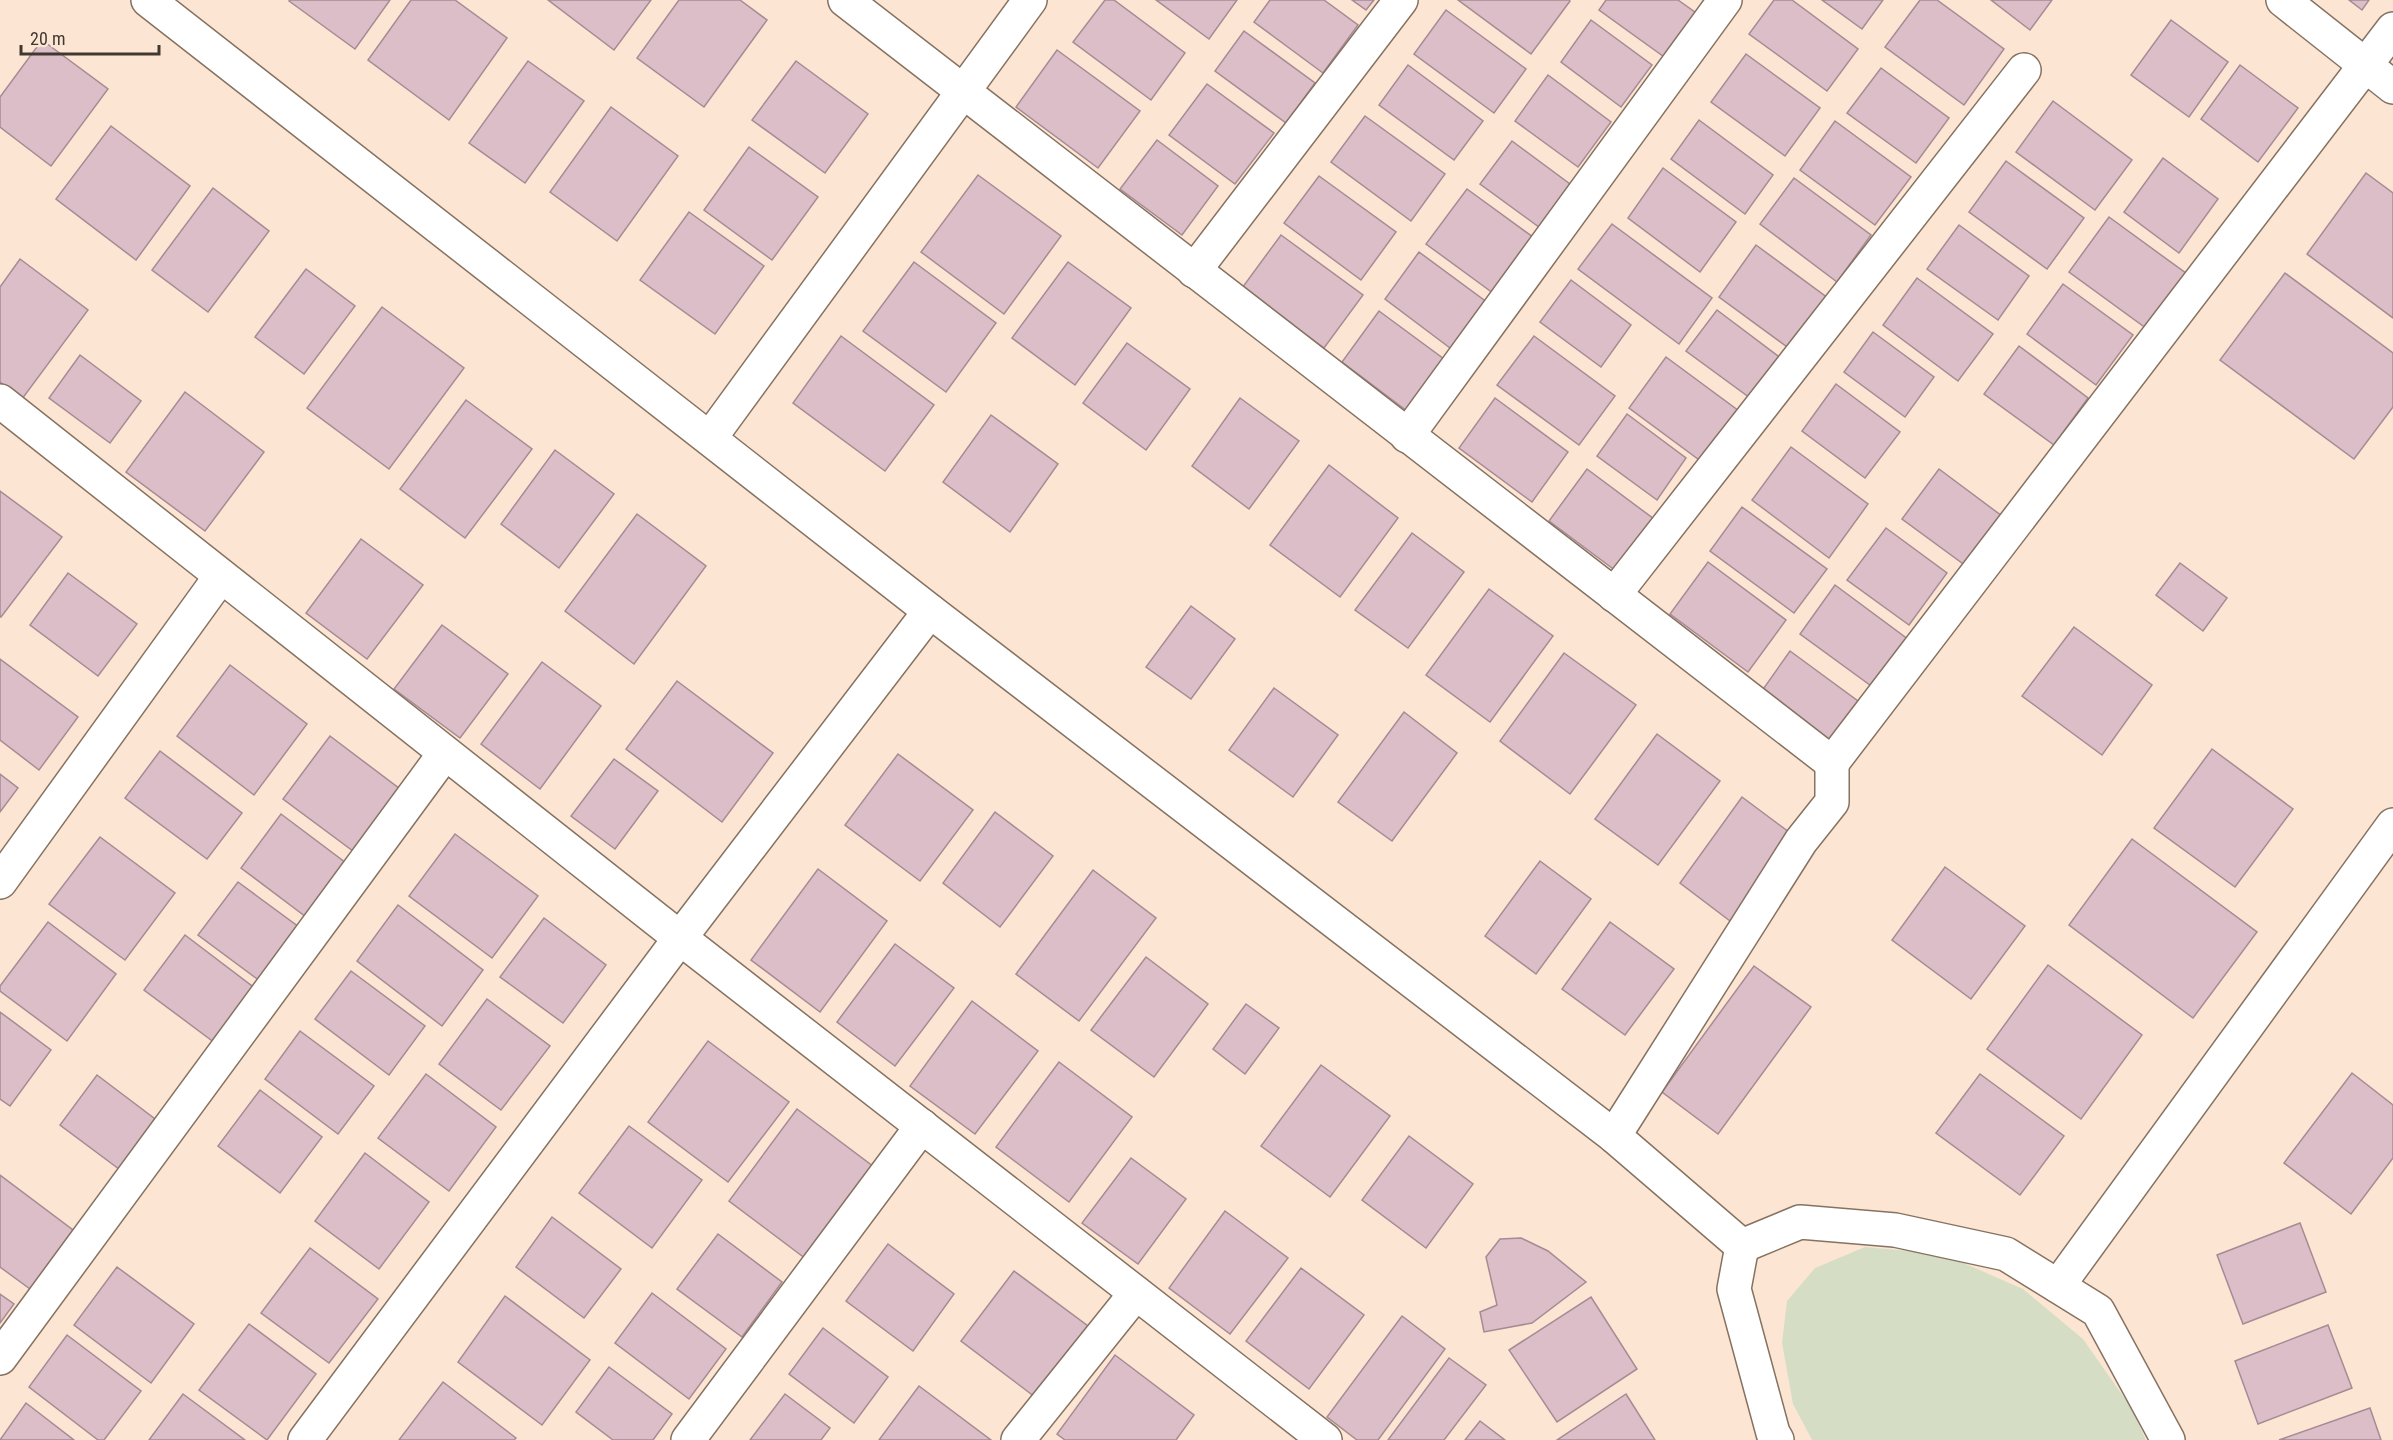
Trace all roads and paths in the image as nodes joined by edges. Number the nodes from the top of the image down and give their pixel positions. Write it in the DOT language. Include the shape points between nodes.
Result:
graph roads {
  1 [pos="148,0"];
  2 [pos="845,0"];
  3 [pos="1030,0"];
  4 [pos="1401,0"];
  5 [pos="1725,0"];
  6 [pos="2283,0"];
  7 [pos="2393,29"];
  8 [pos="2364,65"];
  9 [pos="2024,70"];
  10 [pos="2393,87"];
  11 [pos="963,92"];
  12 [pos="1194,271"];
  13 [pos="0,401"];
  14 [pos="1407,436"];
  15 [pos="710,438"];
  16 [pos="221,576"];
  17 [pos="1614,595"];
  18 [pos="930,611"];
  19 [pos="445,753"];
  20 [pos="1832,763"];
  21 [pos="2393,825"];
  22 [pos="0,882"];
  23 [pos="680,938"];
  24 [pos="922,1126"];
  25 [pos="1614,1136"];
  26 [pos="1742,1246"];
  27 [pos="2058,1286"];
  28 [pos="1136,1293"];
  29 [pos="0,1358"];
  30 [pos="305,1440"];
  31 [pos="688,1440"];
  32 [pos="1018,1440"];
  33 [pos="1325,1440"];
  34 [pos="1777,1440"];
  35 [pos="2168,1440"];
  1 -- 15 [label="street"];
  2 -- 11 [label="street"];
  3 -- 11 [label="street"];
  4 -- 12 [label="street"];
  5 -- 14 [label="street"];
  6 -- 8 [label="street"];
  7 -- 8 [label="street"];
  8 -- 10 [label="street"];
  8 -- 20 [label="street"];
  9 -- 17 [label="street"];
  11 -- 12 [label="street"];
  11 -- 15 [label="street"];
  12 -- 14 [label="street"];
  13 -- 16 [label="street"];
  14 -- 17 [label="street"];
  15 -- 18 [label="street"];
  16 -- 19 [label="street"];
  16 -- 22 [label="street"];
  17 -- 20 [label="street"];
  18 -- 23 [label="street"];
  18 -- 25 [label="street"];
  19 -- 23 [label="street"];
  19 -- 29 [label="street"];
  20 -- 25 [label="street" via="1832,802 1801,841"];
  21 -- 27 [label="street"];
  23 -- 24 [label="street"];
  23 -- 30 [label="street"];
  24 -- 28 [label="street"];
  24 -- 31 [label="street"];
  25 -- 26 [label="street"];
  26 -- 27 [label="street" via="1800,1222 1894,1230 2006,1254"];
  26 -- 34 [label="street" via="1734,1289"];
  27 -- 35 [label="street" via="2098,1311"];
  28 -- 32 [label="street"];
  28 -- 33 [label="street"];
}
